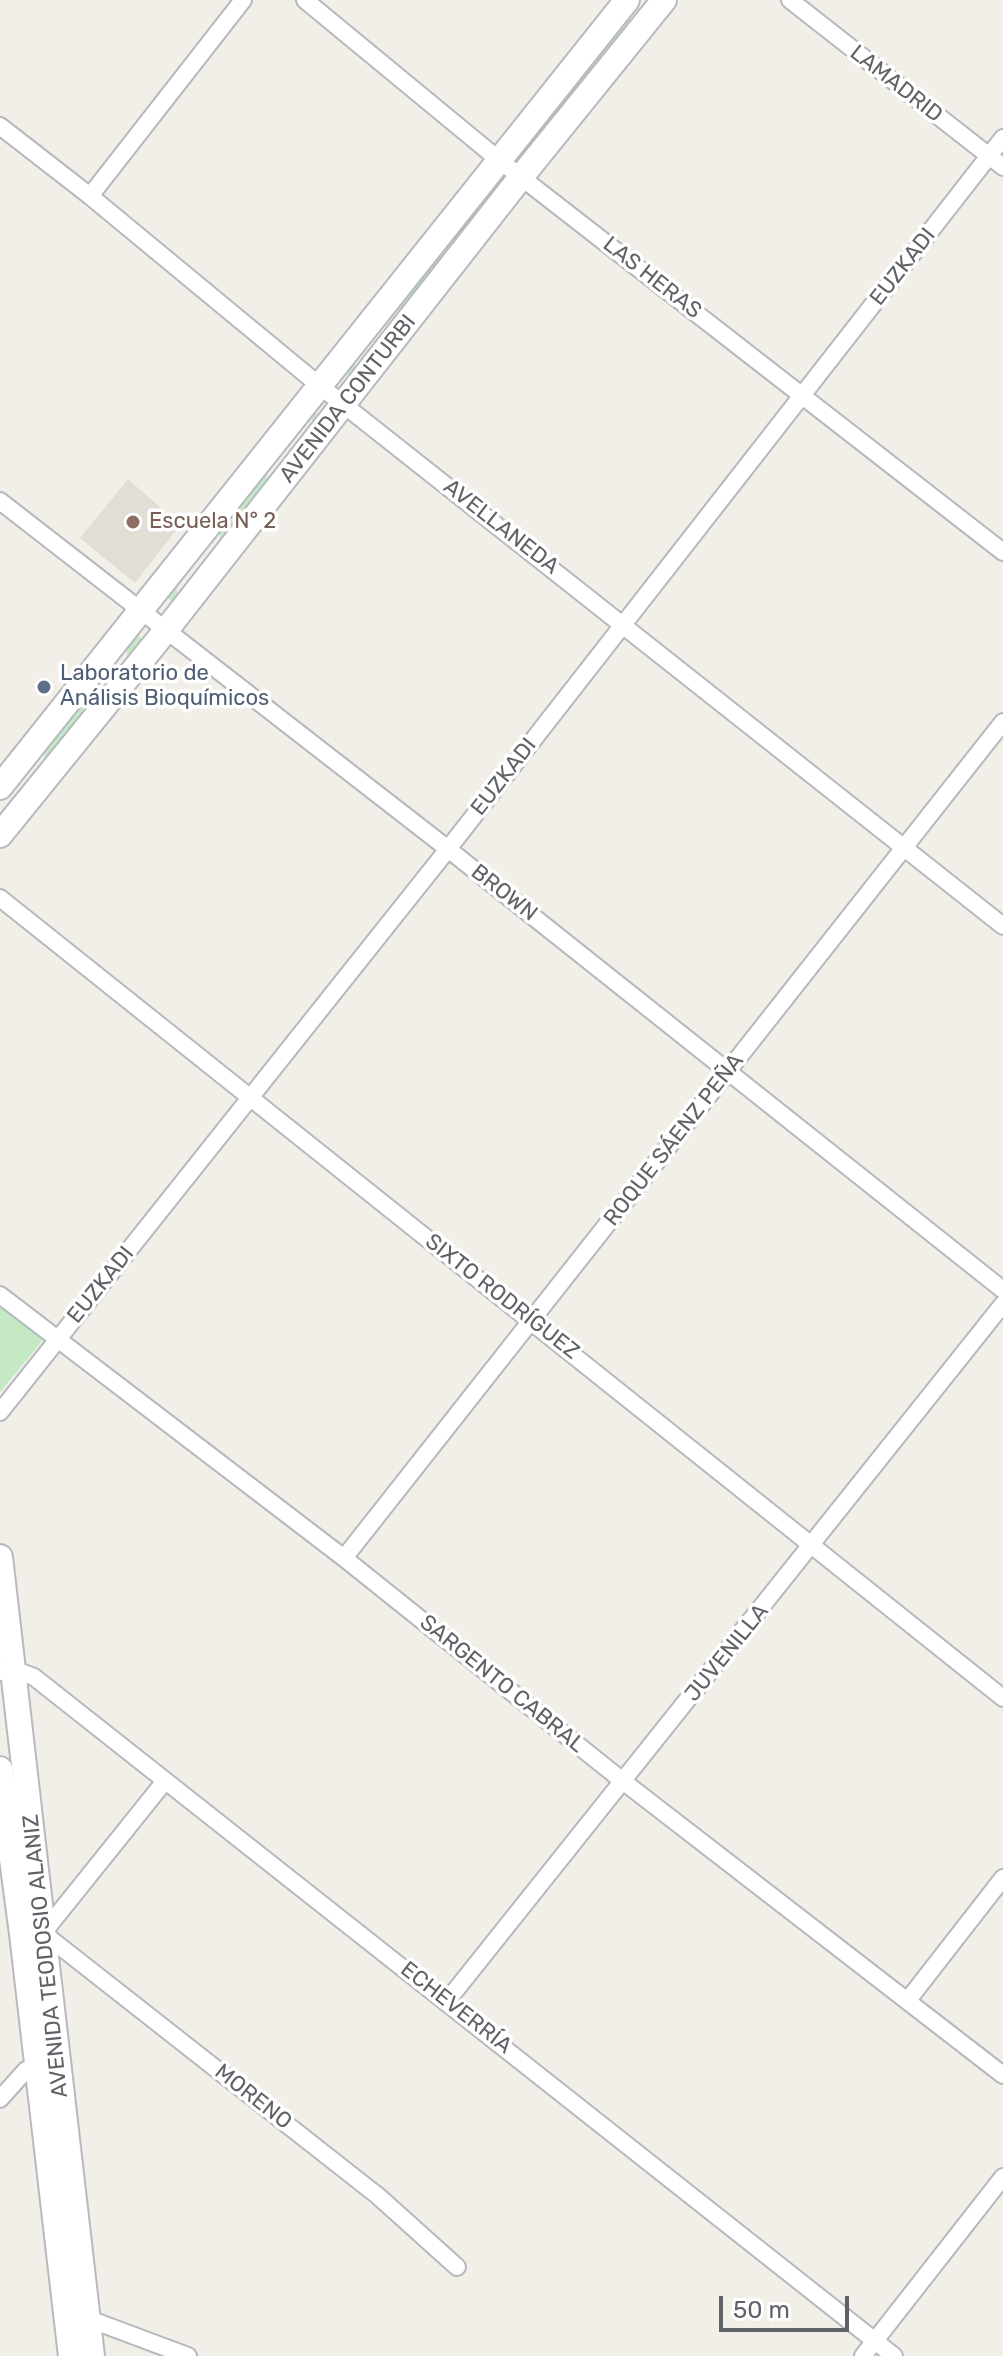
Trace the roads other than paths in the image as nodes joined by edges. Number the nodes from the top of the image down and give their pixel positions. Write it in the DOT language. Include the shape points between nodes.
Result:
graph roads {
  1 [pos="243,0"];
  2 [pos="305,0"];
  3 [pos="627,0"];
  4 [pos="664,0"];
  5 [pos="790,0"];
  6 [pos="0,126"];
  7 [pos="1003,138"];
  8 [pos="989,156"];
  9 [pos="499,160"];
  10 [pos="1003,167"];
  11 [pos="521,177"];
  12 [pos="90,196"];
  13 [pos="320,386"];
  14 [pos="804,397"];
  15 [pos="344,404"];
  16 [pos="0,501"];
  17 [pos="1003,552"];
  18 [pos="141,610"];
  19 [pos="624,624"];
  20 [pos="167,629"];
  21 [pos="1001,730"];
  22 [pos="0,787"];
  23 [pos="0,835"];
  24 [pos="904,847"];
  25 [pos="448,849"];
  26 [pos="0,898"];
  27 [pos="1003,926"];
  28 [pos="728,1070"];
  29 [pos="251,1098"];
  30 [pos="1003,1290"];
  31 [pos="0,1295"];
  32 [pos="1003,1304"];
  33 [pos="532,1321"];
  34 [pos="58,1338"];
  35 [pos="0,1412"];
  36 [pos="814,1544"];
  37 [pos="0,1557"];
  38 [pos="344,1558"];
  39 [pos="7,1671"];
  40 [pos="1003,1698"];
  41 [pos="0,1769"];
  42 [pos="165,1781"];
  43 [pos="624,1782"];
  44 [pos="1003,1878"];
  45 [pos="33,1934"];
  46 [pos="908,2000"];
  47 [pos="447,2001"];
  48 [pos="47,2066"];
  49 [pos="1003,2075"];
  50 [pos="0,2099"];
  51 [pos="1003,2177"];
  52 [pos="457,2267"];
  53 [pos="77,2315"];
  54 [pos="874,2341"];
  55 [pos="71,2356"];
  56 [pos="92,2356"];
  57 [pos="188,2356"];
  58 [pos="863,2356"];
  59 [pos="894,2356"];
  1 -- 12 [label="street"];
  2 -- 9 [label="street, LAS HERAS"];
  3 -- 9 [label="main road, AVENIDA CONTURBI"];
  4 -- 11 [label="main road, AVENIDA CONTURBI"];
  5 -- 8 [label="street, LAMADRID"];
  6 -- 12 [label="street, AVELLANEDA"];
  7 -- 8 [label="street, EUZKADI"];
  8 -- 10 [label="street, LAMADRID"];
  8 -- 14 [label="street, EUZKADI"];
  9 -- 11 [label="street, LAS HERAS"];
  9 -- 13 [label="main road, AVENIDA CONTURBI"];
  11 -- 14 [label="street, LAS HERAS"];
  11 -- 15 [label="main road, AVENIDA CONTURBI"];
  12 -- 13 [label="street, AVELLANEDA"];
  13 -- 15 [label="street, AVELLANEDA"];
  13 -- 18 [label="main road, AVENIDA CONTURBI"];
  14 -- 17 [label="street, LAS HERAS"];
  14 -- 19 [label="street, EUZKADI"];
  15 -- 19 [label="street, AVELLANEDA"];
  15 -- 20 [label="main road, AVENIDA CONTURBI"];
  16 -- 18 [label="street, BROWN"];
  18 -- 20 [label="street, BROWN"];
  18 -- 22 [label="main road, AVENIDA CONTURBI"];
  19 -- 24 [label="street, AVELLANEDA"];
  19 -- 25 [label="street, EUZKADI"];
  20 -- 23 [label="main road, AVENIDA CONTURBI"];
  20 -- 25 [label="street, BROWN"];
  21 -- 24 [label="street, ROQUE SÁENZ PEÑA"];
  24 -- 27 [label="street, AVELLANEDA"];
  24 -- 28 [label="street, ROQUE SÁENZ PEÑA"];
  25 -- 28 [label="street, BROWN"];
  25 -- 29 [label="street, EUZKADI"];
  26 -- 29 [label="street, SIXTO RODRÍGUEZ"];
  28 -- 30 [label="street, BROWN"];
  28 -- 33 [label="street, ROQUE SÁENZ PEÑA"];
  29 -- 33 [label="street, SIXTO RODRÍGUEZ"];
  29 -- 34 [label="street, EUZKADI"];
  31 -- 34 [label="street, SARGENTO CABRAL"];
  32 -- 36 [label="street, JUVENILLA"];
  33 -- 36 [label="street, SIXTO RODRÍGUEZ"];
  33 -- 38 [label="street, ROQUE SÁENZ PEÑA"];
  34 -- 35 [label="street, EUZKADI"];
  34 -- 38 [label="street, SARGENTO CABRAL"];
  36 -- 40 [label="street, SIXTO RODRÍGUEZ"];
  36 -- 43 [label="street, JUVENILLA"];
  37 -- 39 [label="main road, AVENIDA TEODOSIO ALANIZ"];
  38 -- 43 [label="street, SARGENTO CABRAL"];
  39 -- 42 [label="street, ECHEVERRÍA" via="34,1677"];
  39 -- 45 [label="main road, AVENIDA TEODOSIO ALANIZ"];
  41 -- 45 [label="main road, AVENIDA TEODOSIO ALANIZ"];
  42 -- 45 [label="street"];
  42 -- 47 [label="street, ECHEVERRÍA"];
  43 -- 46 [label="street, SARGENTO CABRAL"];
  43 -- 47 [label="street, JUVENILLA"];
  44 -- 46 [label="street"];
  45 -- 48 [label="main road, AVENIDA TEODOSIO ALANIZ"];
  45 -- 52 [label="street, MORENO" via="378,2196"];
  46 -- 49 [label="street, SARGENTO CABRAL"];
  47 -- 54 [label="street, ECHEVERRÍA"];
  48 -- 50 [label="street" via="26,2070"];
  48 -- 53 [label="main road, AVENIDA TEODOSIO ALANIZ"];
  51 -- 54 [label="street"];
  53 -- 55 [label="main road, AVENIDA TEODOSIO ALANIZ"];
  53 -- 56 [label="main road, AVENIDA TEODOSIO ALANIZ"];
  53 -- 57 [label="street"];
  54 -- 58 [label="street"];
  54 -- 59 [label="street, ECHEVERRÍA"];
}
